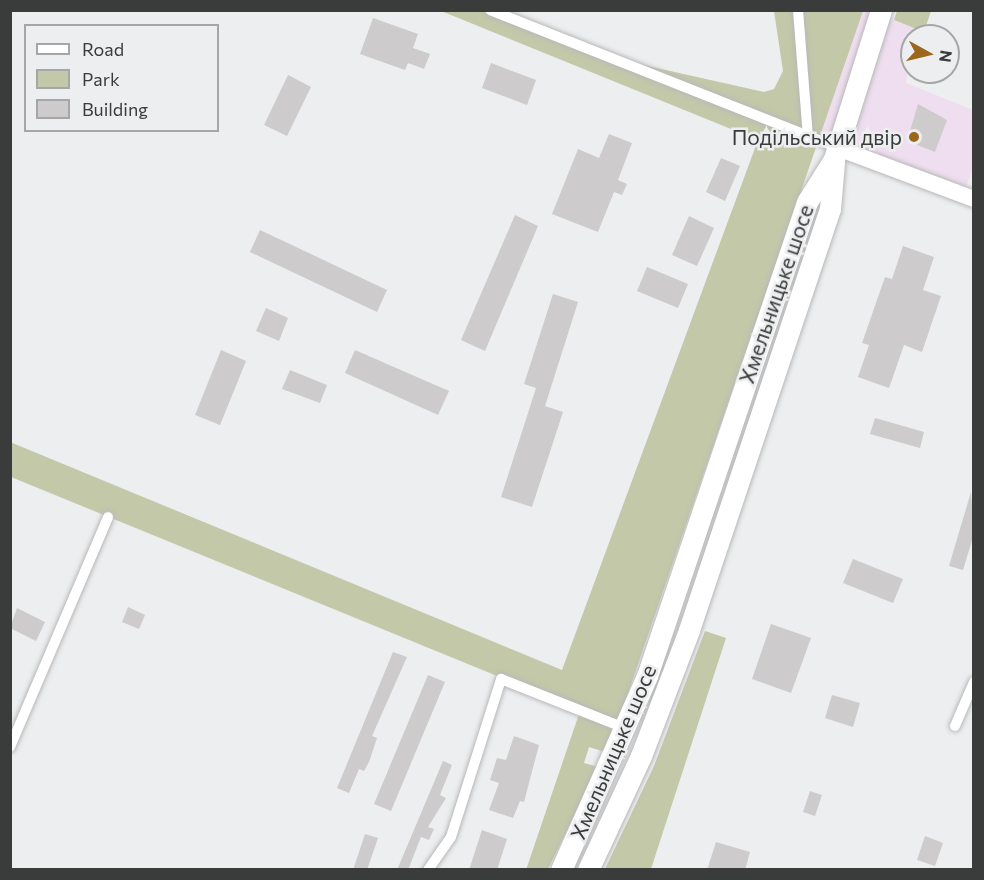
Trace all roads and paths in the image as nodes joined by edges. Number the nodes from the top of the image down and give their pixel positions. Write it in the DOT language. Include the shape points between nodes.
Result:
graph roads {
  1 [pos="490,10"];
  2 [pos="798,10"];
  3 [pos="881,10"];
  4 [pos="808,137"];
  5 [pos="836,153"];
  6 [pos="974,199"];
  7 [pos="108,517"];
  8 [pos="974,682"];
  9 [pos="955,726"];
  10 [pos="627,729"];
  11 [pos="10,747"];
  12 [pos="428,870"];
  13 [pos="561,870"];
  14 [pos="588,870"];
  1 -- 4 [label="street"];
  2 -- 4 [label="street"];
  3 -- 5 [label="highway"];
  4 -- 5 [label="street"];
  5 -- 6 [label="street"];
  5 -- 10 [label="highway, Хмельницьке шосе" via="807,202"];
  5 -- 14 [label="highway, Хмельницьке шосе" via="830,209 689,630 641,756"];
  7 -- 11 [label="street"];
  8 -- 9 [label="street"];
  10 -- 12 [label="street" via="501,679 451,837"];
  10 -- 13 [label="highway, Хмельницьке шосе"];
}
